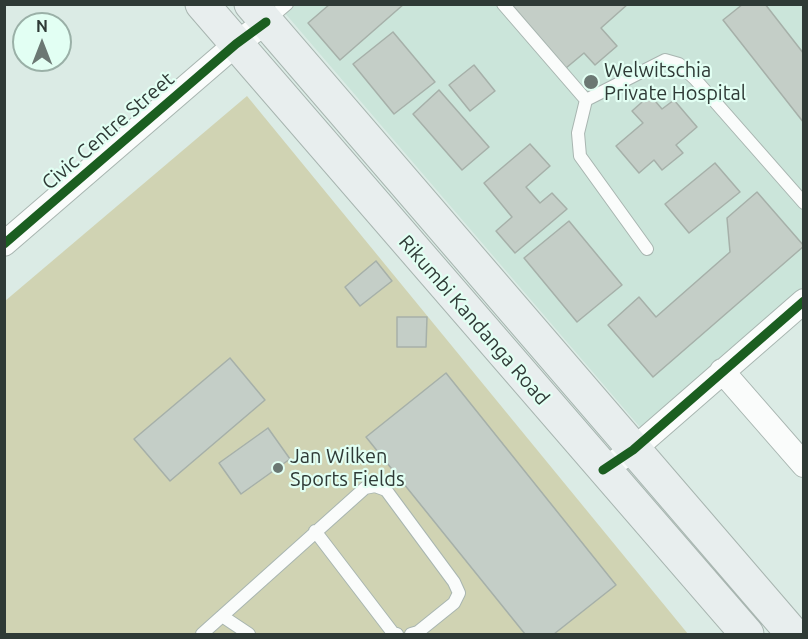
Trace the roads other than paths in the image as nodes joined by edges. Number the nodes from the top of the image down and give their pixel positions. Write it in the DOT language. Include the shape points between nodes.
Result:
graph roads {
  1 [pos="202,4"];
  2 [pos="503,4"];
  3 [pos="268,10"];
  4 [pos="236,44"];
  5 [pos="586,100"];
  6 [pos="804,203"];
  7 [pos="4,244"];
  8 [pos="647,249"];
  9 [pos="804,301"];
  10 [pos="722,371"];
  11 [pos="633,450"];
  12 [pos="804,465"];
  13 [pos="603,470"];
  14 [pos="315,531"];
  15 [pos="222,616"];
  16 [pos="202,634"];
  17 [pos="249,634"];
  18 [pos="397,634"];
  19 [pos="411,634"];
  20 [pos="747,634"];
  21 [pos="794,634"];
  1 -- 4 [label="main road, Rikumbi Kandanga Road"];
  2 -- 5 [label="lane"];
  3 -- 4 [label="street, Civic Centre Street"];
  3 -- 11 [label="main road, Rikumbi Kandanga Road"];
  4 -- 7 [label="street, Civic Centre Street"];
  4 -- 13 [label="main road, Rikumbi Kandanga Road"];
  5 -- 6 [label="lane" via="664,60 673,61 695,79"];
  5 -- 8 [label="lane" via="578,133 580,156"];
  9 -- 10 [label="street"];
  10 -- 11 [label="street"];
  10 -- 12 [label="street"];
  11 -- 13 [label="street"];
  11 -- 21 [label="main road, Rikumbi Kandanga Road"];
  13 -- 20 [label="main road, Rikumbi Kandanga Road"];
  14 -- 15 [label="lane"];
  14 -- 18 [label="lane"];
  14 -- 19 [label="lane" via="365,488 386,490 459,593 454,603"];
  15 -- 16 [label="lane"];
  15 -- 17 [label="lane"];
}
